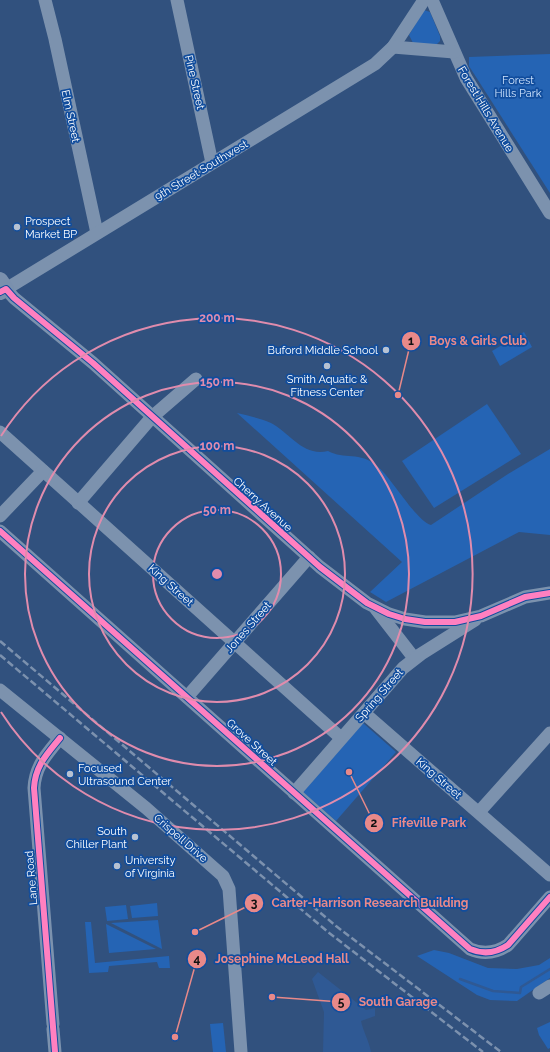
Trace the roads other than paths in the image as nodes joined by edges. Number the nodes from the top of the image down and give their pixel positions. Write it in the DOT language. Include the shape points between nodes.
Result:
graph roads {
  1 [pos="45,0"];
  2 [pos="177,0"];
  3 [pos="424,0"];
  4 [pos="432,0"];
  5 [pos="392,47"];
  6 [pos="454,52"];
  7 [pos="212,164"];
  8 [pos="550,213"];
  9 [pos="97,233"];
  10 [pos="2,287"];
  11 [pos="196,379"];
  12 [pos="152,417"];
  13 [pos="0,432"];
  14 [pos="43,471"];
  15 [pos="78,503"];
  16 [pos="0,516"];
  17 [pos="0,531"];
  18 [pos="309,558"];
  19 [pos="550,593"];
  20 [pos="376,608"];
  21 [pos="481,616"];
  22 [pos="235,642"];
  23 [pos="414,658"];
  24 [pos="0,690"];
  25 [pos="187,697"];
  26 [pos="364,713"];
  27 [pos="550,733"];
  28 [pos="60,738"];
  29 [pos="341,738"];
  30 [pos="294,793"];
  31 [pos="479,812"];
  32 [pos="550,875"];
  33 [pos="550,897"];
  34 [pos="55,1052"];
  35 [pos="241,1052"];
  1 -- 9 [label="street, Elm Street"];
  2 -- 7 [label="street, Pine Street"];
  3 -- 5 [label="street, 9th Street Southwest"];
  4 -- 6 [label="street, Forest Hills Avenue"];
  5 -- 6 [label="street"];
  5 -- 7 [label="street, 9th Street Southwest" via="383,58 342,86"];
  6 -- 8 [label="street, Forest Hills Avenue" via="466,78"];
  7 -- 9 [label="street, 9th Street Southwest"];
  9 -- 10 [label="street, 9th Street Southwest"];
  10 -- 12 [label="street, Cherry Avenue"];
  11 -- 12 [label="street"];
  12 -- 15 [label="street"];
  12 -- 18 [label="street, Cherry Avenue"];
  13 -- 14 [label="street, King Street"];
  14 -- 15 [label="street, King Street"];
  14 -- 16 [label="street"];
  15 -- 22 [label="street, King Street"];
  17 -- 25 [label="street, Grove Street"];
  18 -- 20 [label="street, Cherry Avenue" via="348,590"];
  18 -- 22 [label="street, Jones Street"];
  19 -- 21 [label="street, Cherry Avenue" via="525,597"];
  20 -- 21 [label="street, Cherry Avenue" via="405,619 425,622 455,622"];
  20 -- 23 [label="street"];
  21 -- 23 [label="street, Spring Street"];
  22 -- 25 [label="street, Jones Street"];
  22 -- 29 [label="street, King Street"];
  23 -- 26 [label="street, Spring Street"];
  24 -- 28 [label="street, Crispell Drive"];
  25 -- 30 [label="street, Grove Street"];
  26 -- 29 [label="street, Spring Street"];
  26 -- 31 [label="street, King Street"];
  27 -- 31 [label="street"];
  28 -- 34 [label="street, Lane Road" via="40,762 34,788"];
  28 -- 35 [label="street, Crispell Drive" via="208,861 226,881 229,889"];
  29 -- 30 [label="street, Spring Street"];
  30 -- 33 [label="street, Grove Street" via="464,945 476,952 497,951 508,945"];
  31 -- 32 [label="street, King Street"];
}
